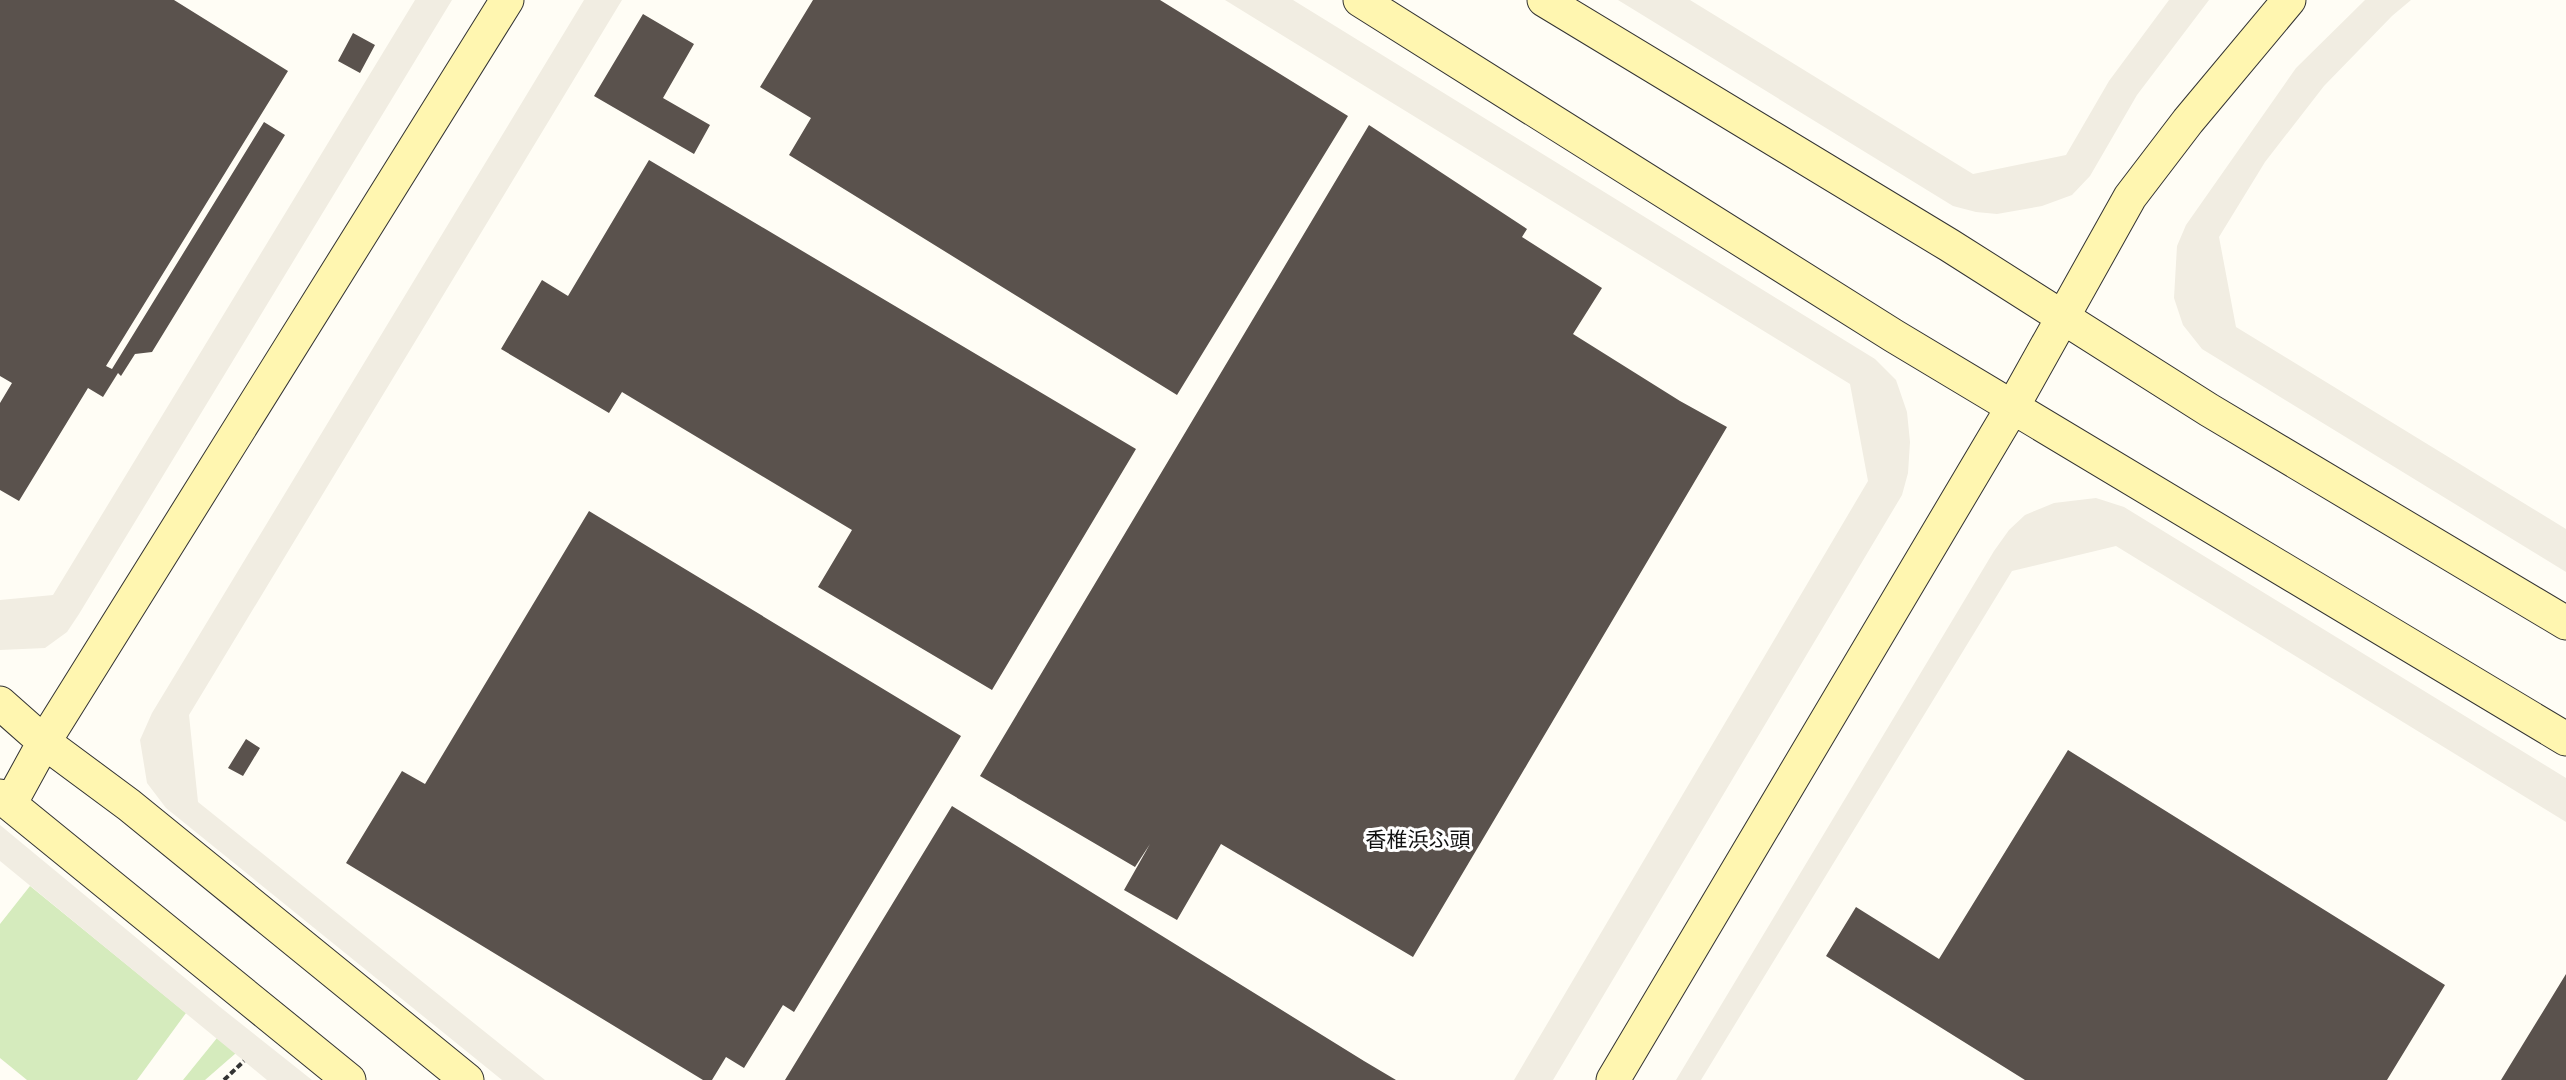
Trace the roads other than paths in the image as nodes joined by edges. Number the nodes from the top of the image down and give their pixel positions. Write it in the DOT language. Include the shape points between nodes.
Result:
graph roads {
  1 [pos="507,0"];
  2 [pos="1360,0"];
  3 [pos="1544,0"];
  4 [pos="2289,0"];
  5 [pos="2062,318"];
  6 [pos="2012,408"];
  7 [pos="2566,623"];
  8 [pos="0,703"];
  9 [pos="2566,739"];
  10 [pos="44,742"];
  11 [pos="5,800"];
  12 [pos="349,1080"];
  13 [pos="467,1080"];
  14 [pos="1613,1080"];
  1 -- 10 [label="street"];
  2 -- 6 [label="street"];
  3 -- 5 [label="street" via="1949,245"];
  4 -- 5 [label="street" via="2130,197"];
  5 -- 6 [label="street"];
  5 -- 7 [label="street"];
  6 -- 9 [label="street"];
  6 -- 14 [label="street"];
  8 -- 10 [label="street"];
  10 -- 11 [label="street"];
  10 -- 13 [label="street" via="129,805"];
  11 -- 12 [label="street"];
}
